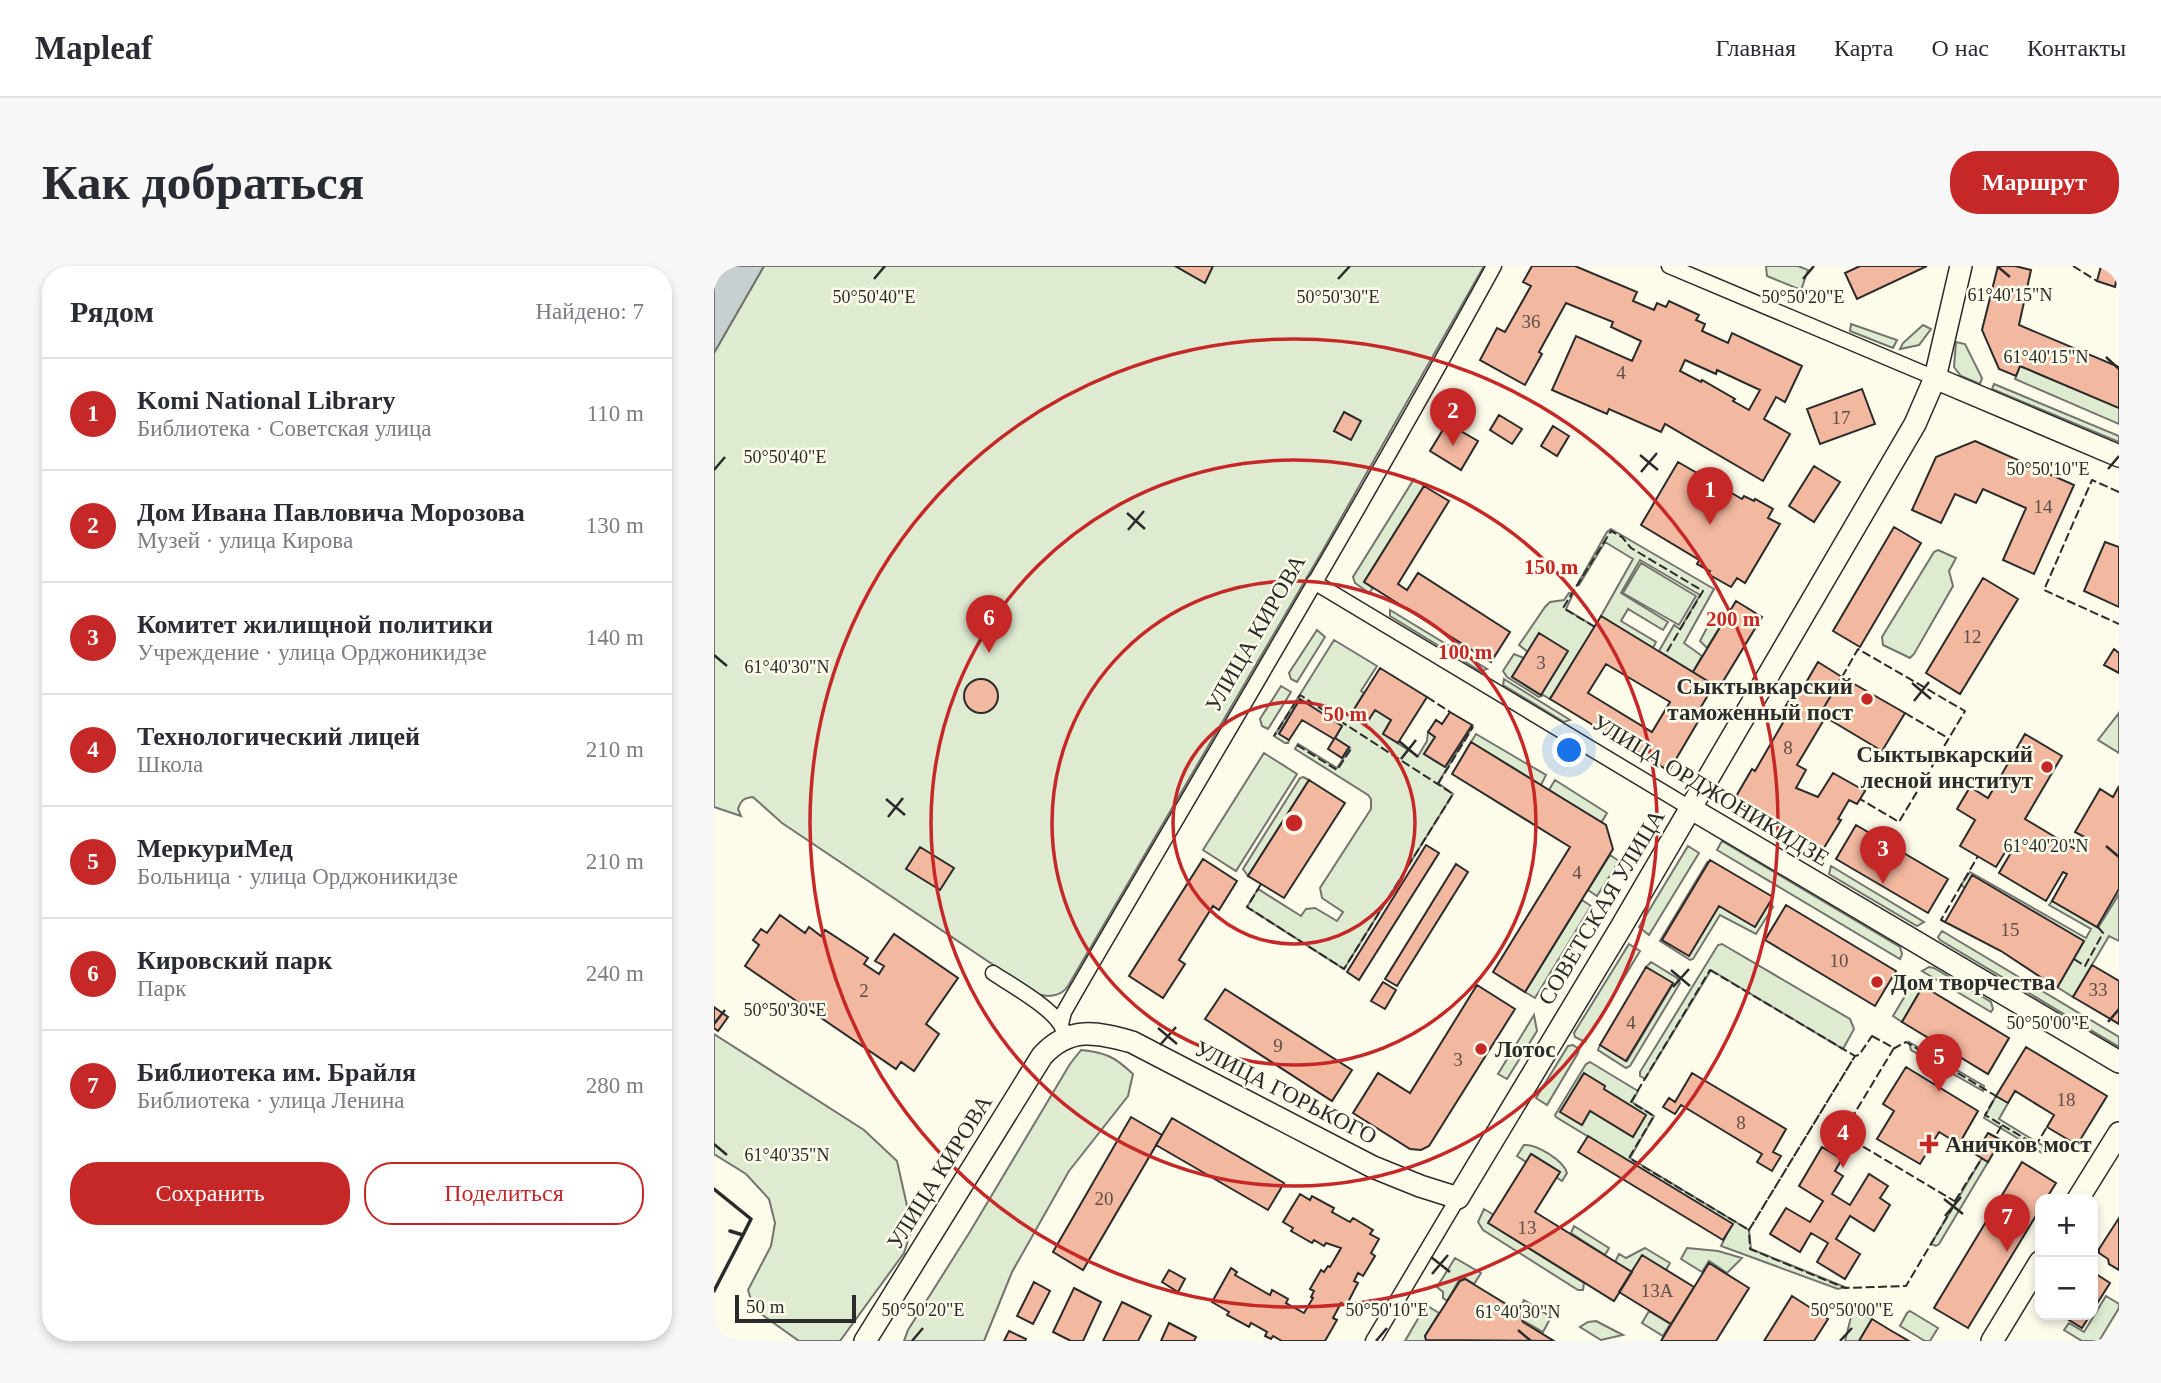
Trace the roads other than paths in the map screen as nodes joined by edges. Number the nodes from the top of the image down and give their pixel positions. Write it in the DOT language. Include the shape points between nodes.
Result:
graph roads {
  1 [pos="1494,266"];
  2 [pos="1669,266"];
  3 [pos="1961,266"];
  4 [pos="1935,378"];
  5 [pos="2119,456"];
  6 [pos="1314,582"];
  7 [pos="1690,808"];
  8 [pos="993,973"];
  9 [pos="1063,1032"];
  10 [pos="2119,1062"];
  11 [pos="2119,1133"];
  12 [pos="2081,1194"];
  13 [pos="1458,1198"];
  14 [pos="2035,1270"];
  15 [pos="865,1341"];
  16 [pos="1373,1341"];
  17 [pos="1992,1341"];
  1 -- 6 [label="street, УЛИЦА КИРОВА"];
  2 -- 4 [label="street"];
  3 -- 4 [label="street, СОВЕТСКАЯ УЛИЦА"];
  4 -- 5 [label="street"];
  4 -- 7 [label="street, СОВЕТСКАЯ УЛИЦА" via="1915,424"];
  6 -- 7 [label="street, УЛИЦА ОРДЖОНИКИДЗЕ"];
  6 -- 9 [label="street, УЛИЦА КИРОВА" via="1064,1012"];
  7 -- 10 [label="street, УЛИЦА ОРДЖОНИКИДЗЕ"];
  7 -- 13 [label="street, СОВЕТСКАЯ УЛИЦА"];
  8 -- 9 [label="street" via="1041,1006"];
  9 -- 13 [label="street, УЛИЦА ГОРЬКОГО" via="1103,1034 1132,1042 1373,1167"];
  9 -- 15 [label="street, УЛИЦА КИРОВА" via="1042,1056"];
  11 -- 12 [label="street"];
  13 -- 16 [label="street, СОВЕТСКАЯ УЛИЦА"];
  14 -- 17 [label="street"];
}
